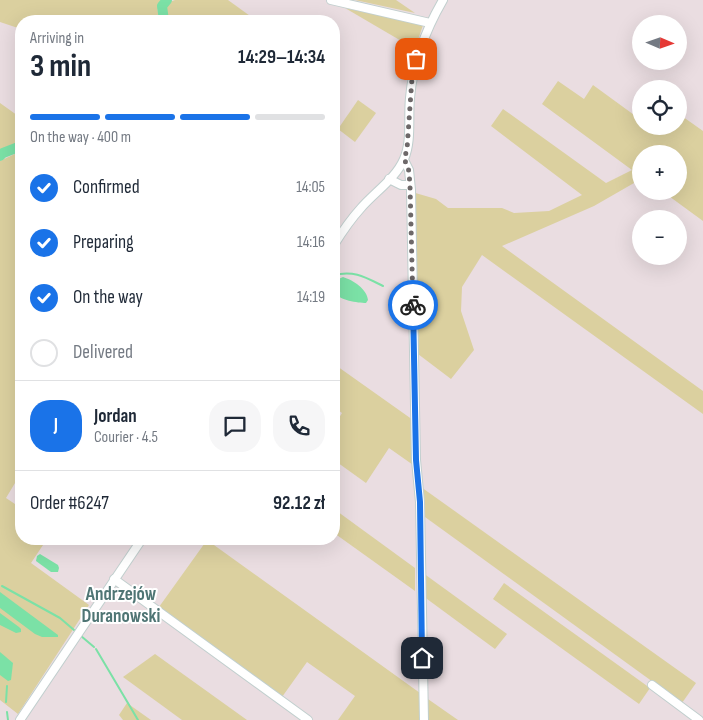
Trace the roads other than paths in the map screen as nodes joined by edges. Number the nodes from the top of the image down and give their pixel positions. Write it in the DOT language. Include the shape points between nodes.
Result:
graph roads {
  1 [pos="331,0"];
  2 [pos="443,0"];
  3 [pos="430,23"];
  4 [pos="404,160"];
  5 [pos="390,179"];
  6 [pos="410,186"];
  7 [pos="340,236"];
  8 [pos="138,545"];
  9 [pos="114,579"];
  10 [pos="652,685"];
  11 [pos="20,720"];
  12 [pos="308,720"];
  13 [pos="424,720"];
  14 [pos="699,720"];
  1 -- 3 [label="street"];
  2 -- 3 [label="street"];
  3 -- 4 [label="street" via="412,78"];
  4 -- 5 [label="street"];
  4 -- 6 [label="street" via="409,170"];
  5 -- 6 [label="street"];
  5 -- 7 [label="street" via="350,220"];
  6 -- 13 [label="street"];
  8 -- 9 [label="street"];
  9 -- 11 [label="street"];
  9 -- 12 [label="street"];
  10 -- 14 [label="street"];
}
